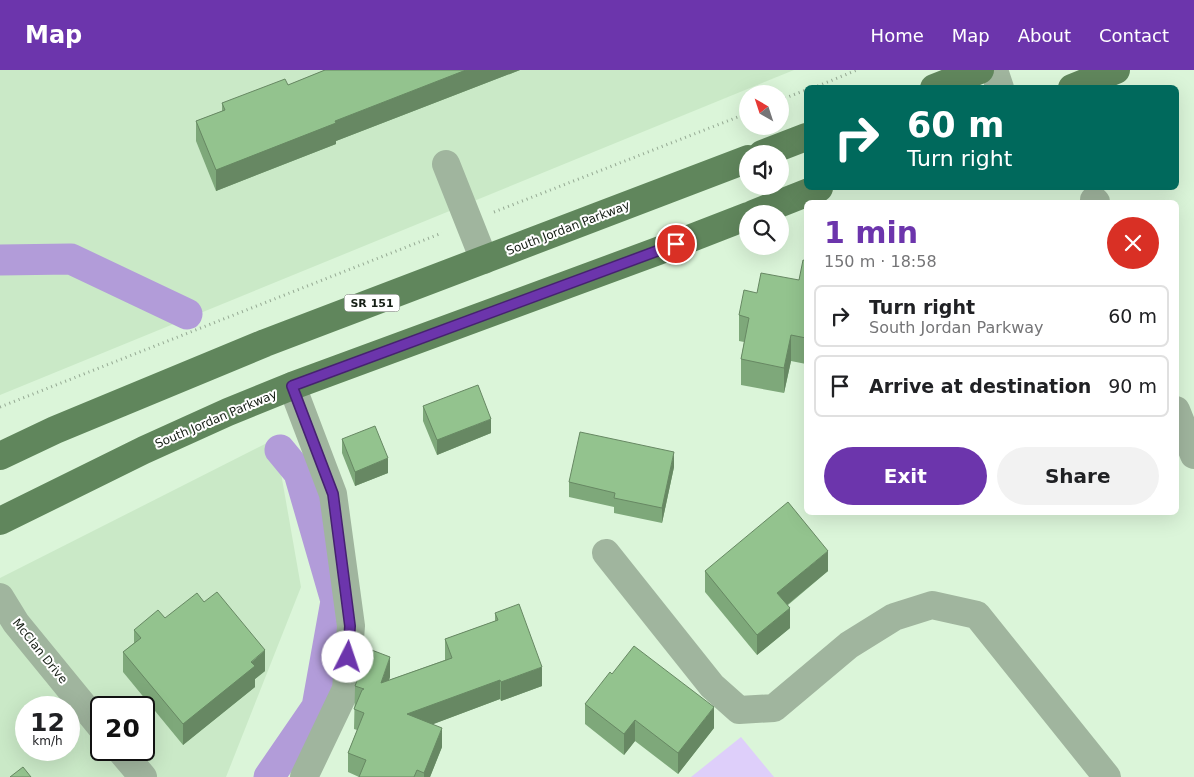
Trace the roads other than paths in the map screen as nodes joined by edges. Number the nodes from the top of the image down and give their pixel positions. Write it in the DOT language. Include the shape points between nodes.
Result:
graph roads {
  1 [pos="980,70"];
  2 [pos="994,70"];
  3 [pos="1116,70"];
  4 [pos="942,85"];
  5 [pos="999,85"];
  6 [pos="1079,85"];
  7 [pos="804,138"];
  8 [pos="785,145"];
  9 [pos="739,162"];
  10 [pos="446,164"];
  11 [pos="814,190"];
  12 [pos="776,205"];
  13 [pos="739,220"];
  14 [pos="484,260"];
  15 [pos="292,386"];
  16 [pos="1179,418"];
  17 [pos="1194,455"];
  18 [pos="0,456"];
  19 [pos="0,521"];
  20 [pos="606,553"];
  21 [pos="0,597"];
  22 [pos="90,714"];
  23 [pos="129,761"];
  24 [pos="142,777"];
  25 [pos="304,777"];
  26 [pos="1107,777"];
  1 -- 4 [label="main road"];
  2 -- 5 [label="street"];
  3 -- 6 [label="main road"];
  7 -- 8 [label="main road"];
  9 -- 14 [label="main road, South Jordan Parkway / SR 151"];
  10 -- 14 [label="street"];
  11 -- 12 [label="main road"];
  13 -- 15 [label="main road, South Jordan Parkway"];
  14 -- 18 [label="main road, South Jordan Parkway / SR 151" via="193,371"];
  15 -- 19 [label="main road, South Jordan Parkway" via="144,450"];
  15 -- 25 [label="street" via="333,494 350,626 346,689"];
  16 -- 17 [label="street"];
  20 -- 26 [label="street" via="712,686 739,710 774,708 849,645 894,617 932,605 977,615"];
  21 -- 22 [label="street, McClan Drive" via="16,623"];
  23 -- 24 [label="street"];
}
